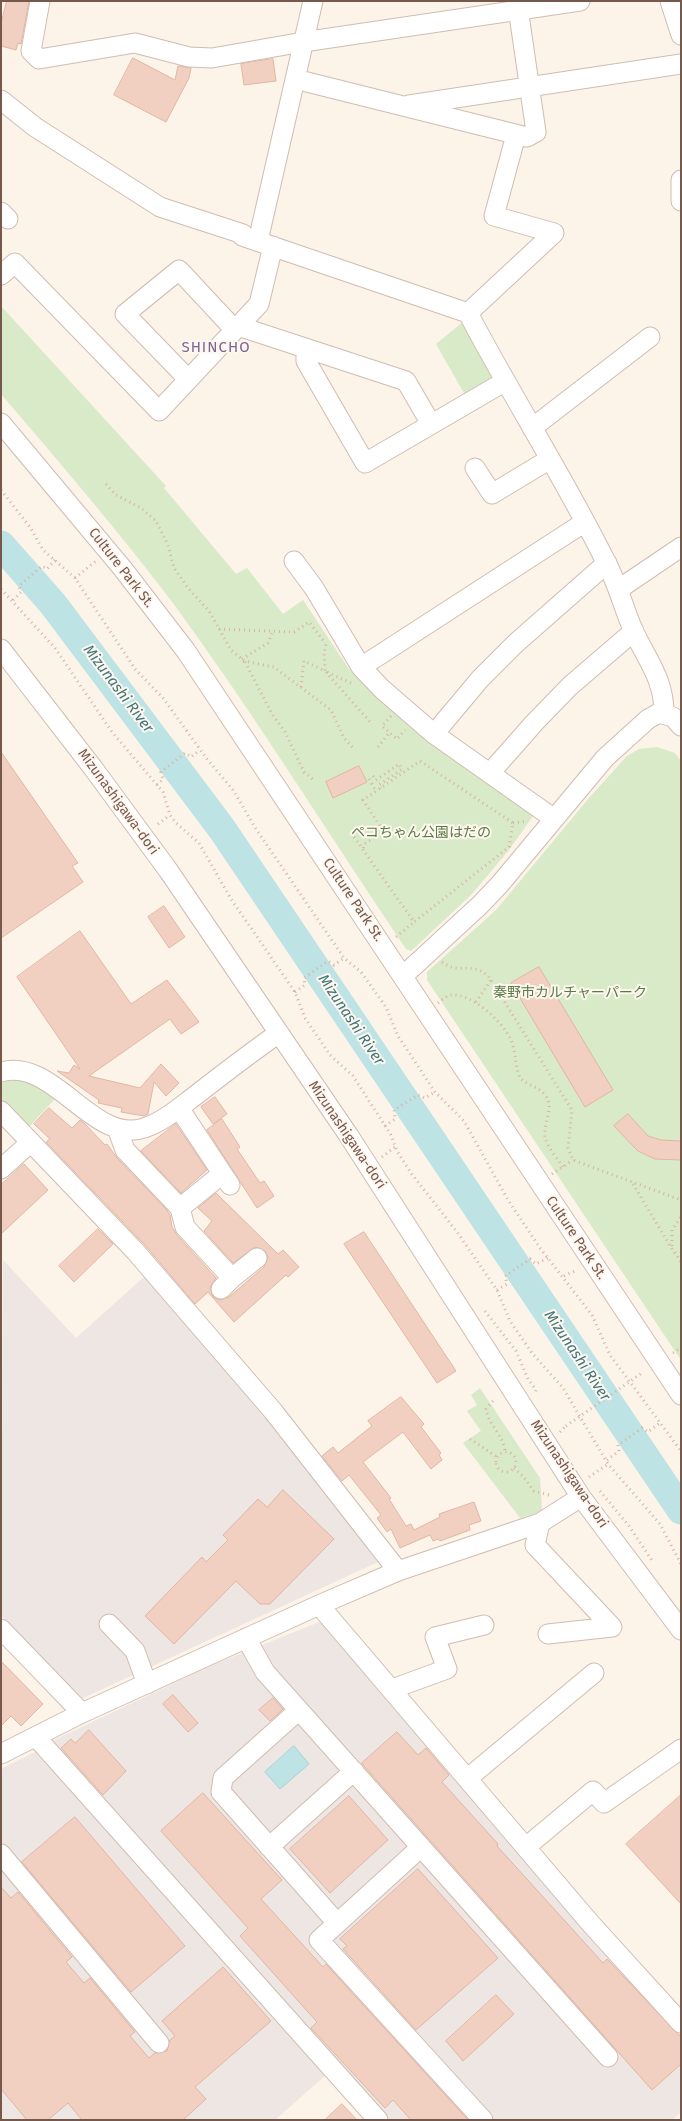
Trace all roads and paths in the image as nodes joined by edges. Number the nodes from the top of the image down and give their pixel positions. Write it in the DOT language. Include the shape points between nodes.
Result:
graph roads {
  1 [pos="40,1"];
  2 [pos="313,1"];
  3 [pos="580,1"];
  4 [pos="670,1"];
  5 [pos="518,6"];
  6 [pos="681,35"];
  7 [pos="303,42"];
  8 [pos="681,64"];
  9 [pos="295,79"];
  10 [pos="528,86"];
  11 [pos="1,100"];
  12 [pos="401,106"];
  13 [pos="516,135"];
  14 [pos="681,180"];
  15 [pos="681,201"];
  16 [pos="266,244"];
  17 [pos="1,275"];
  18 [pos="468,313"];
  19 [pos="236,328"];
  20 [pos="650,337"];
  21 [pos="306,348"];
  22 [pos="188,379"];
  23 [pos="504,382"];
  24 [pos="1,422"];
  25 [pos="431,424"];
  26 [pos="532,428"];
  27 [pos="550,459"];
  28 [pos="475,468"];
  29 [pos="106,484"];
  30 [pos="1,490"];
  31 [pos="584,522"];
  32 [pos="681,547"];
  33 [pos="55,560"];
  34 [pos="97,561"];
  35 [pos="294,561"];
  36 [pos="607,562"];
  37 [pos="75,578"];
  38 [pos="1,589"];
  39 [pos="618,589"];
  40 [pos="13,600"];
  41 [pos="219,629"];
  42 [pos="273,631"];
  43 [pos="634,631"];
  44 [pos="326,644"];
  45 [pos="332,648"];
  46 [pos="1,649"];
  47 [pos="244,660"];
  48 [pos="362,667"];
  49 [pos="325,671"];
  50 [pos="359,686"];
  51 [pos="302,687"];
  52 [pos="664,713"];
  53 [pos="371,723"];
  54 [pos="382,726"];
  55 [pos="681,726"];
  56 [pos="389,733"];
  57 [pos="434,734"];
  58 [pos="397,740"];
  59 [pos="378,746"];
  60 [pos="200,750"];
  61 [pos="355,750"];
  62 [pos="490,774"];
  63 [pos="373,776"];
  64 [pos="369,779"];
  65 [pos="314,780"];
  66 [pos="157,785"];
  67 [pos="381,788"];
  68 [pos="376,791"];
  69 [pos="170,815"];
  70 [pos="553,818"];
  71 [pos="158,824"];
  72 [pos="354,837"];
  73 [pos="363,849"];
  74 [pos="414,922"];
  75 [pos="394,938"];
  76 [pos="438,957"];
  77 [pos="344,958"];
  78 [pos="403,976"];
  79 [pos="491,980"];
  80 [pos="295,992"];
  81 [pos="476,1002"];
  82 [pos="437,1004"];
  83 [pos="278,1034"];
  84 [pos="1,1072"];
  85 [pos="435,1092"];
  86 [pos="179,1108"];
  87 [pos="1,1111"];
  88 [pos="385,1126"];
  89 [pos="117,1128"];
  90 [pos="31,1142"];
  91 [pos="396,1147"];
  92 [pos="381,1158"];
  93 [pos="573,1160"];
  94 [pos="563,1167"];
  95 [pos="1,1169"];
  96 [pos="551,1174"];
  97 [pos="633,1183"];
  98 [pos="681,1200"];
  99 [pos="180,1208"];
  100 [pos="679,1219"];
  101 [pos="681,1224"];
  102 [pos="675,1254"];
  103 [pos="257,1258"];
  104 [pos="548,1258"];
  105 [pos="681,1262"];
  106 [pos="577,1270"];
  107 [pos="564,1276"];
  108 [pos="497,1290"];
  109 [pos="485,1311"];
  110 [pos="681,1348"];
  111 [pos="671,1354"];
  112 [pos="642,1373"];
  113 [pos="681,1395"];
  114 [pos="534,1399"];
  115 [pos="493,1401"];
  116 [pos="661,1422"];
  117 [pos="566,1426"];
  118 [pos="470,1439"];
  119 [pos="681,1451"];
  120 [pos="505,1452"];
  121 [pos="497,1457"];
  122 [pos="608,1462"];
  123 [pos="514,1468"];
  124 [pos="586,1472"];
  125 [pos="589,1477"];
  126 [pos="549,1495"];
  127 [pos="581,1497"];
  128 [pos="540,1523"];
  129 [pos="681,1564"];
  130 [pos="656,1565"];
  131 [pos="398,1571"];
  132 [pos="319,1604"];
  133 [pos="109,1624"];
  134 [pos="484,1625"];
  135 [pos="1,1630"];
  136 [pos="681,1630"];
  137 [pos="548,1634"];
  138 [pos="246,1638"];
  139 [pos="594,1673"];
  140 [pos="147,1684"];
  141 [pos="392,1689"];
  142 [pos="299,1710"];
  143 [pos="82,1713"];
  144 [pos="36,1736"];
  145 [pos="681,1749"];
  146 [pos="1,1754"];
  147 [pos="354,1771"];
  148 [pos="468,1778"];
  149 [pos="269,1847"];
  150 [pos="421,1847"];
  151 [pos="526,1847"];
  152 [pos="1,1854"];
  153 [pos="337,1923"];
  154 [pos="681,2023"];
  155 [pos="159,2043"];
  156 [pos="608,2057"];
  157 [pos="378,2120"];
  158 [pos="483,2120"];
  1 -- 7 [label="street" via="31,51 39,59 135,43 188,57 212,58"];
  2 -- 7 [label="street"];
  3 -- 5 [label="street"];
  4 -- 6 [label="street"];
  5 -- 7 [label="street"];
  5 -- 10 [label="street"];
  7 -- 9 [label="street"];
  8 -- 10 [label="street"];
  9 -- 12 [label="street"];
  9 -- 16 [label="street"];
  10 -- 12 [label="street"];
  10 -- 13 [label="street" via="536,132 527,137"];
  11 -- 16 [label="street" via="35,127 160,207"];
  12 -- 13 [label="street"];
  13 -- 18 [label="street" via="494,216 554,234"];
  14 -- 15 [label="street"];
  16 -- 18 [label="street"];
  16 -- 19 [label="street" via="259,304"];
  17 -- 22 [label="street" via="15,263 159,411"];
  18 -- 23 [label="street"];
  19 -- 21 [label="street"];
  19 -- 22 [label="street"];
  19 -- 22 [label="street" via="178,270 125,314"];
  20 -- 26 [label="street"];
  21 -- 25 [label="street" via="406,381"];
  21 -- 25 [label="street" via="306,361 365,464"];
  23 -- 25 [label="street"];
  23 -- 26 [label="street"];
  24 -- 78 [label="street, Culture Park St." via="123,569 186,651"];
  26 -- 27 [label="street"];
  27 -- 28 [label="street" via="492,494"];
  27 -- 31 [label="street"];
  29 -- 41 [label="path" via="116,495 141,508 156,521 168,545 174,568 210,611"];
  30 -- 33 [label="path" via="43,550"];
  31 -- 36 [label="street"];
  31 -- 48 [label="street"];
  32 -- 39 [label="street"];
  33 -- 37 [label="path"];
  33 -- 40 [label="path" via="47,569 42,566 19,586 21,592"];
  34 -- 37 [label="path"];
  35 -- 48 [label="street"];
  36 -- 39 [label="street"];
  36 -- 57 [label="street" via="510,649"];
  37 -- 60 [label="path" via="135,669 163,698"];
  38 -- 40 [label="path"];
  39 -- 43 [label="street"];
  40 -- 66 [label="path" via="55,648 112,732"];
  41 -- 42 [label="path"];
  41 -- 47 [label="path" via="231,650"];
  42 -- 44 [label="path" via="294,632 309,622"];
  42 -- 47 [label="path" via="268,643"];
  43 -- 52 [label="street" via="660,682"];
  43 -- 62 [label="street" via="570,686"];
  44 -- 45 [label="path"];
  44 -- 49 [label="path"];
  46 -- 83 [label="street, Mizunashigawa-dori" via="168,870"];
  47 -- 51 [label="path" via="274,667"];
  47 -- 65 [label="path" via="304,772"];
  48 -- 57 [label="street"];
  49 -- 50 [label="path"];
  49 -- 51 [label="path" via="304,661"];
  49 -- 53 [label="path"];
  51 -- 61 [label="path" via="331,710 344,738"];
  52 -- 55 [label="street" via="674,717"];
  52 -- 70 [label="street" via="648,719 605,758"];
  54 -- 56 [label="path"];
  56 -- 58 [label="path"];
  56 -- 59 [label="path"];
  57 -- 62 [label="street"];
  60 -- 66 [label="path" via="191,757 185,753 161,772 163,779"];
  60 -- 77 [label="path" via="233,790"];
  62 -- 70 [label="street"];
  63 -- 67 [label="path" via="376,780 399,764 402,769 379,785"];
  64 -- 68 [label="path"];
  66 -- 69 [label="path" via="163,792"];
  67 -- 68 [label="path"];
  67 -- 74 [label="path" via="420,762 513,823 508,847"];
  68 -- 73 [label="path" via="363,800 380,826 377,836 364,844"];
  69 -- 71 [label="path"];
  69 -- 80 [label="path" via="198,843 231,900"];
  70 -- 78 [label="street" via="480,905"];
  72 -- 73 [label="path"];
  73 -- 74 [label="path"];
  74 -- 75 [label="path"];
  76 -- 79 [label="path" via="451,968 479,968"];
  77 -- 80 [label="path" via="334,966 328,961 304,978 305,985"];
  77 -- 85 [label="path" via="361,972 386,1007 398,1036"];
  78 -- 113 [label="street, Culture Park St."];
  79 -- 81 [label="path"];
  79 -- 93 [label="path" via="572,1110 568,1148"];
  80 -- 88 [label="path" via="304,1018 325,1048 353,1076"];
  81 -- 82 [label="path" via="452,995"];
  81 -- 94 [label="path" via="510,1037 520,1078 548,1099 546,1139"];
  83 -- 86 [label="street"];
  83 -- 127 [label="street, Mizunashigawa-dori" via="349,1136"];
  84 -- 89 [label="street" via="21,1070 40,1078"];
  85 -- 88 [label="path" via="425,1098 418,1095 394,1110 395,1118"];
  85 -- 104 [label="path" via="464,1121 508,1200"];
  86 -- 89 [label="street" via="144,1128"];
  86 -- 99 [label="street" via="226,1180"];
  87 -- 90 [label="street"];
  88 -- 91 [label="path"];
  89 -- 99 [label="street" via="125,1150"];
  90 -- 95 [label="street"];
  90 -- 131 [label="street" via="135,1251 260,1396"];
  91 -- 92 [label="path"];
  91 -- 108 [label="path"];
  93 -- 94 [label="path"];
  93 -- 97 [label="path"];
  94 -- 96 [label="path"];
  97 -- 98 [label="path"];
  97 -- 102 [label="path"];
  99 -- 103 [label="street" via="184,1227 226,1284"];
  100 -- 101 [label="path"];
  100 -- 102 [label="path" via="670,1241"];
  102 -- 105 [label="path"];
  104 -- 107 [label="path"];
  104 -- 108 [label="path" via="536,1264 530,1259 505,1276 507,1284"];
  106 -- 107 [label="path"];
  107 -- 116 [label="path" via="592,1315 610,1354"];
  108 -- 122 [label="path" via="510,1321 532,1353 563,1388 595,1446"];
  109 -- 114 [label="path" via="516,1352 536,1390"];
  110 -- 111 [label="path"];
  112 -- 117 [label="path, bridge"];
  115 -- 120 [label="path" via="486,1409 487,1417 496,1428"];
  116 -- 119 [label="path"];
  116 -- 122 [label="path" via="648,1432 642,1428 618,1444 619,1452"];
  118 -- 121 [label="path"];
  120 -- 121 [label="path"];
  120 -- 123 [label="path" via="516,1458"];
  121 -- 123 [label="path" via="497,1467 502,1471"];
  122 -- 125 [label="path"];
  122 -- 129 [label="path" via="660,1524"];
  123 -- 126 [label="path" via="534,1491"];
  124 -- 125 [label="path"];
  125 -- 130 [label="path"];
  127 -- 128 [label="street"];
  127 -- 136 [label="street, Mizunashigawa-dori"];
  128 -- 131 [label="street"];
  128 -- 137 [label="street" via="535,1545 616,1632"];
  131 -- 132 [label="street"];
  132 -- 138 [label="street"];
  132 -- 141 [label="street"];
  133 -- 140 [label="street" via="135,1651"];
  134 -- 141 [label="street" via="435,1637 447,1669"];
  135 -- 143 [label="street"];
  138 -- 140 [label="street"];
  138 -- 142 [label="street" via="265,1672"];
  139 -- 148 [label="street"];
  140 -- 143 [label="street"];
  141 -- 148 [label="street"];
  142 -- 147 [label="street"];
  142 -- 149 [label="street" via="223,1778 221,1792"];
  143 -- 144 [label="street"];
  144 -- 146 [label="street"];
  144 -- 157 [label="street"];
  145 -- 151 [label="street" via="604,1803 593,1791"];
  147 -- 149 [label="street"];
  147 -- 150 [label="street"];
  148 -- 151 [label="street"];
  149 -- 153 [label="street"];
  150 -- 153 [label="street"];
  150 -- 156 [label="street"];
  151 -- 154 [label="street"];
  152 -- 155 [label="street"];
  153 -- 158 [label="street" via="319,1940"];
}
